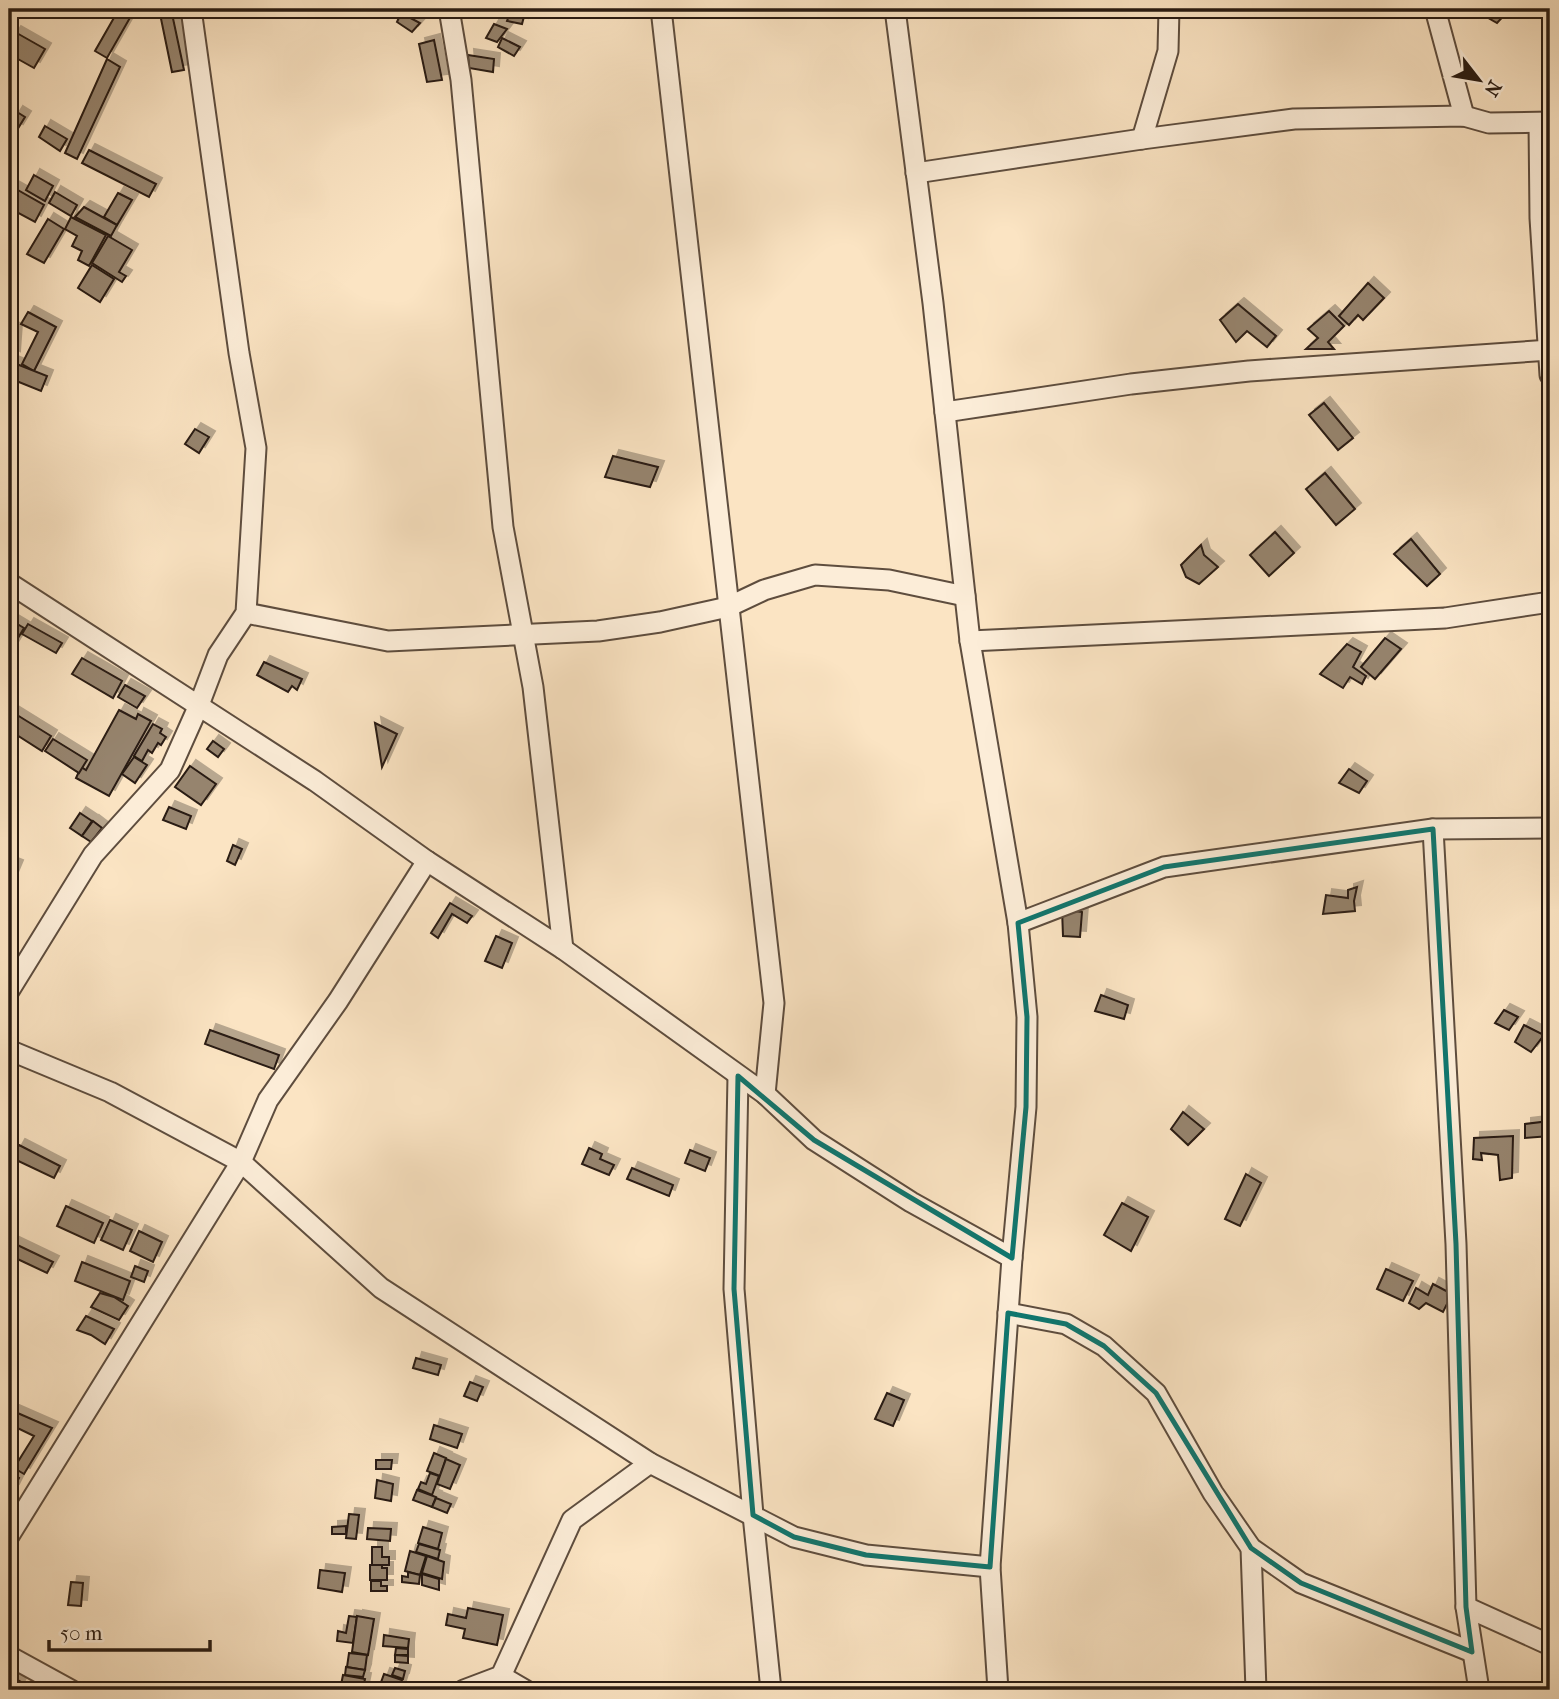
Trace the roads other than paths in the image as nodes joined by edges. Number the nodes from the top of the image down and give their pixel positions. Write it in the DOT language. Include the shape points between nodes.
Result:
graph roads {
  1 [pos="191,9"];
  2 [pos="449,9"];
  3 [pos="661,9"];
  4 [pos="895,9"];
  5 [pos="1169,9"];
  6 [pos="1435,9"];
  7 [pos="1464,116"];
  8 [pos="1545,123"];
  9 [pos="1142,139"];
  10 [pos="916,173"];
  11 [pos="1550,350"];
  12 [pos="1550,375"];
  13 [pos="945,412"];
  14 [pos="9,583"];
  15 [pos="965,596"];
  16 [pos="1550,603"];
  17 [pos="728,607"];
  18 [pos="246,613"];
  19 [pos="523,634"];
  20 [pos="970,641"];
  21 [pos="199,705"];
  22 [pos="1550,828"];
  23 [pos="1433,829"];
  24 [pos="427,862"];
  25 [pos="1018,923"];
  26 [pos="564,949"];
  27 [pos="9,991"];
  28 [pos="9,1050"];
  29 [pos="738,1076"];
  30 [pos="765,1094"];
  31 [pos="241,1161"];
  32 [pos="1012,1258"];
  33 [pos="1008,1312"];
  34 [pos="650,1463"];
  35 [pos="752,1515"];
  36 [pos="9,1536"];
  37 [pos="1251,1548"];
  38 [pos="990,1567"];
  39 [pos="1466,1608"];
  40 [pos="1550,1645"];
  41 [pos="1472,1652"];
  42 [pos="9,1657"];
  43 [pos="501,1676"];
  44 [pos="71,1690"];
  45 [pos="464,1690"];
  46 [pos="525,1690"];
  47 [pos="771,1690"];
  48 [pos="998,1690"];
  49 [pos="1256,1690"];
  50 [pos="1479,1690"];
  1 -- 18 [label="street" via="256,448"];
  2 -- 19 [label="street" via="461,80 503,527"];
  3 -- 17 [label="street"];
  4 -- 10 [label="street"];
  5 -- 9 [label="street" via="1168,51"];
  6 -- 7 [label="street"];
  7 -- 8 [label="street" via="1489,123"];
  7 -- 9 [label="street" via="1294,120"];
  8 -- 11 [label="street" via="1539,218"];
  9 -- 10 [label="street"];
  10 -- 13 [label="street"];
  11 -- 12 [label="street"];
  11 -- 13 [label="street" via="1249,371"];
  13 -- 15 [label="street"];
  14 -- 21 [label="street"];
  15 -- 17 [label="street" via="889,580 815,575 764,590"];
  15 -- 20 [label="street"];
  16 -- 20 [label="street" via="1446,618"];
  17 -- 19 [label="street" via="598,631"];
  17 -- 30 [label="street" via="774,1003"];
  18 -- 19 [label="street" via="388,641"];
  18 -- 21 [label="street" via="218,654"];
  19 -- 26 [label="street"];
  20 -- 25 [label="street"];
  21 -- 24 [label="street"];
  21 -- 27 [label="street" via="170,770 93,855"];
  22 -- 23 [label="street"];
  23 -- 25 [label="street" via="1164,867"];
  23 -- 39 [label="street" via="1456,1244"];
  24 -- 26 [label="street"];
  24 -- 31 [label="street" via="268,1100"];
  25 -- 32 [label="street" via="1027,1017 1026,1107"];
  26 -- 29 [label="street"];
  28 -- 31 [label="street" via="110,1092"];
  29 -- 30 [label="street"];
  29 -- 35 [label="street" via="734,1289"];
  30 -- 32 [label="street" via="814,1140 911,1202"];
  31 -- 34 [label="street" via="381,1289"];
  31 -- 36 [label="street"];
  32 -- 33 [label="street"];
  33 -- 37 [label="street" via="1066,1324 1104,1346 1156,1393 1213,1493"];
  33 -- 38 [label="street"];
  34 -- 35 [label="street"];
  34 -- 43 [label="street" via="572,1520"];
  35 -- 38 [label="street" via="794,1537 866,1555"];
  35 -- 47 [label="street"];
  37 -- 41 [label="street" via="1301,1583"];
  37 -- 49 [label="street"];
  38 -- 48 [label="street"];
  39 -- 40 [label="street"];
  39 -- 41 [label="street"];
  41 -- 50 [label="street"];
  42 -- 44 [label="street"];
  43 -- 45 [label="street"];
  43 -- 46 [label="street"];
}
